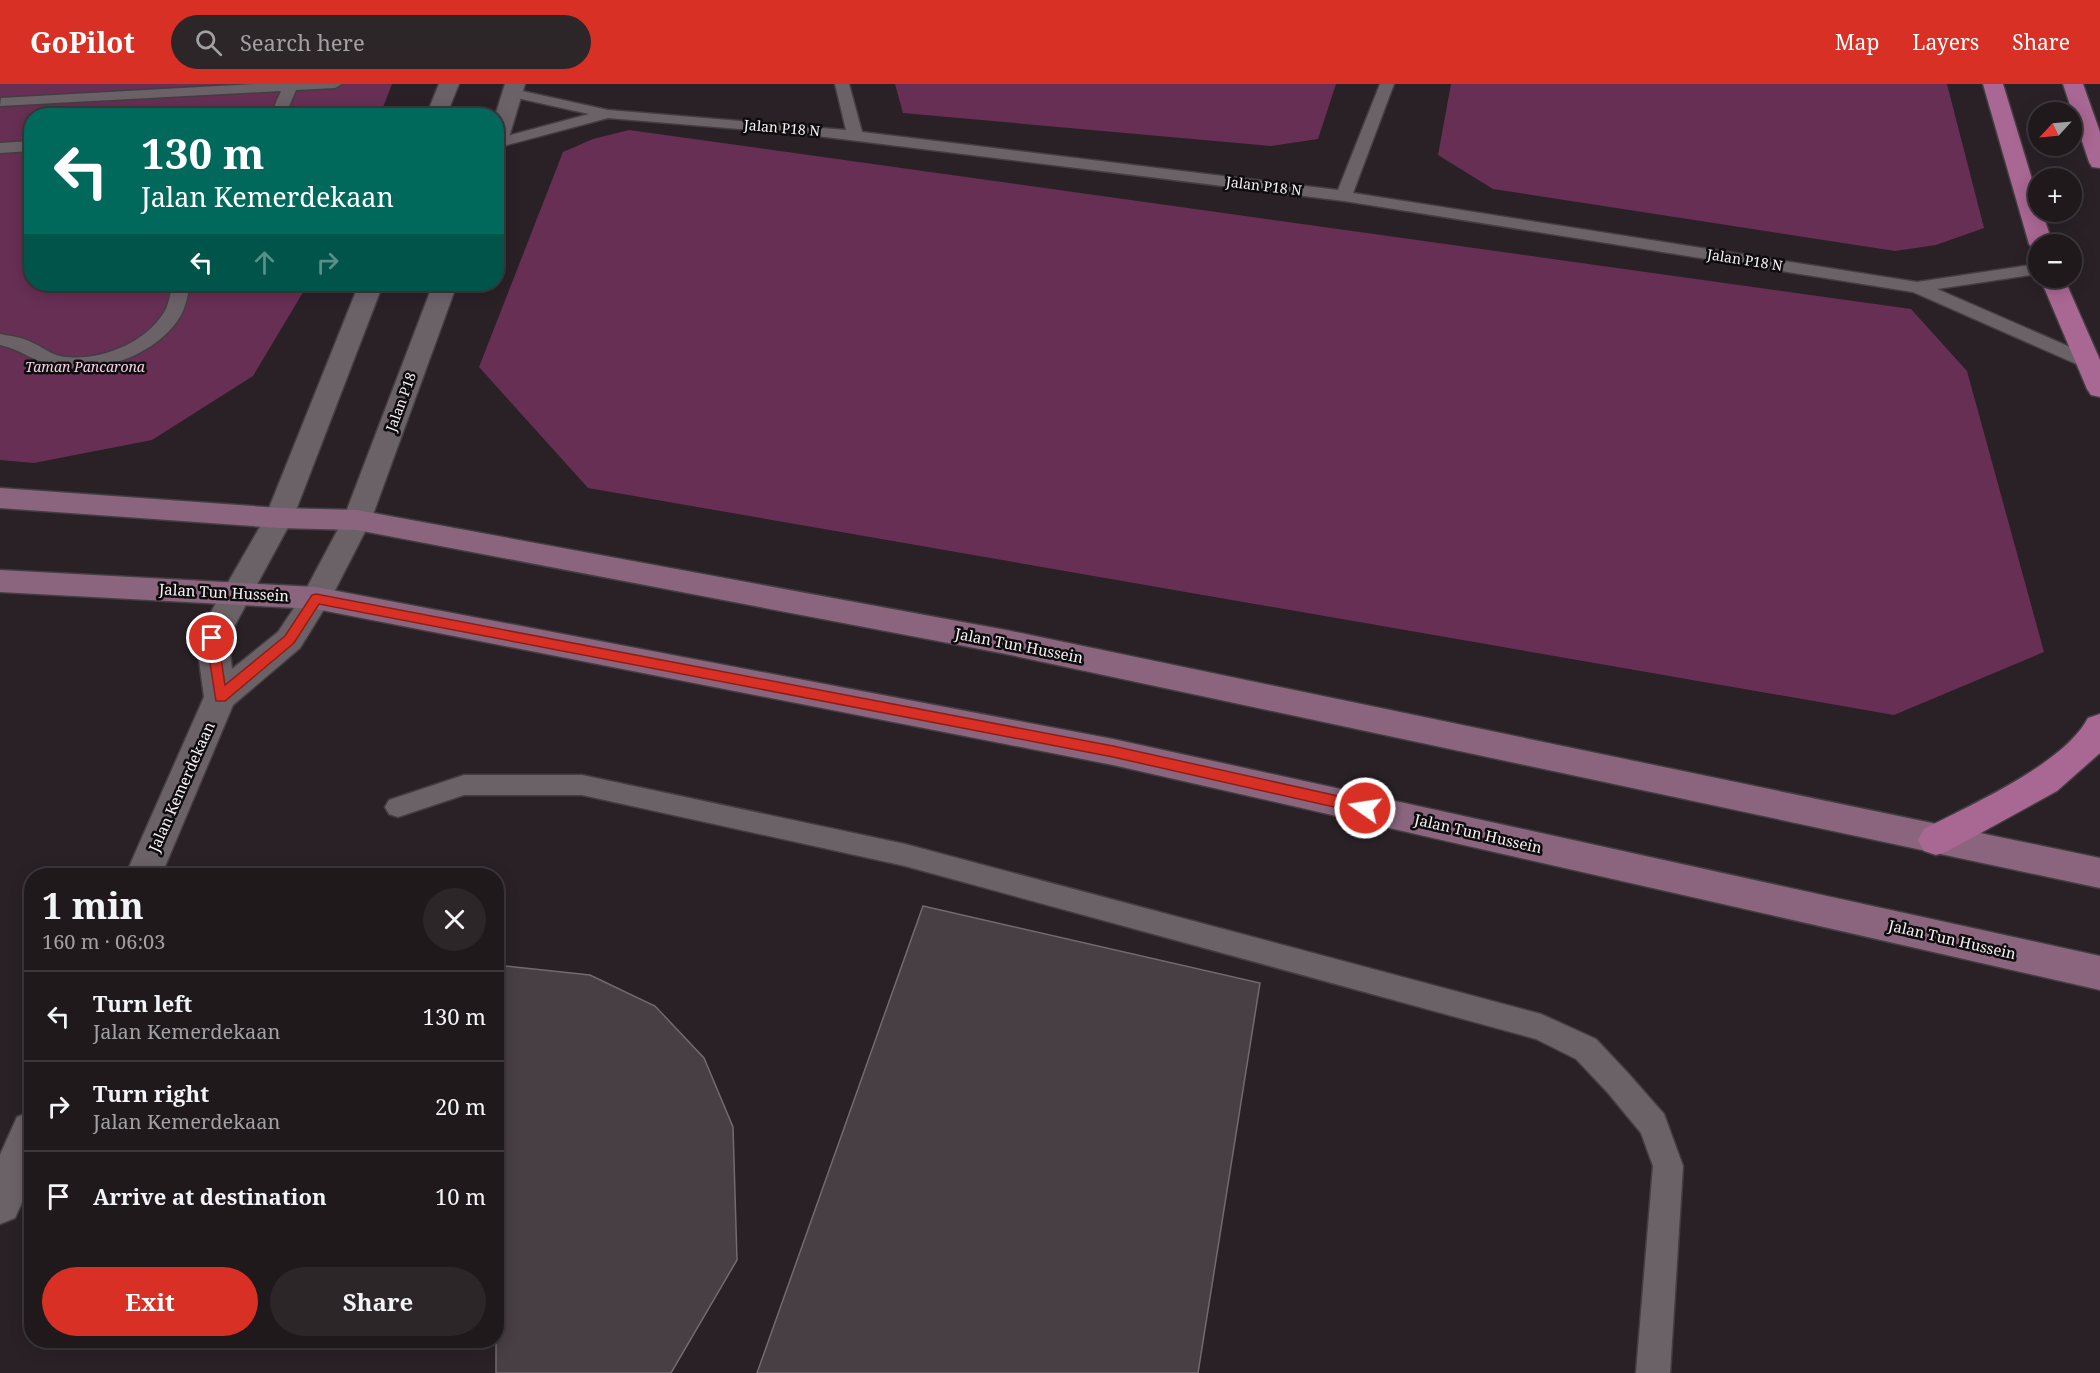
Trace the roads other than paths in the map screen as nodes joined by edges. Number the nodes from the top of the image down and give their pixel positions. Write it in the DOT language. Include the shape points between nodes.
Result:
graph roads {
  1 [pos="20,84"];
  2 [pos="335,84"];
  3 [pos="449,84"];
  4 [pos="842,84"];
  5 [pos="1387,84"];
  6 [pos="1993,84"];
  7 [pos="2073,84"];
  8 [pos="291,86"];
  9 [pos="514,89"];
  10 [pos="1,103"];
  11 [pos="281,108"];
  12 [pos="439,108"];
  13 [pos="608,114"];
  14 [pos="504,121"];
  15 [pos="855,135"];
  16 [pos="504,142"];
  17 [pos="24,147"];
  18 [pos="0,148"];
  19 [pos="2100,162"];
  20 [pos="1344,196"];
  21 [pos="2038,234"];
  22 [pos="2028,270"];
  23 [pos="1917,287"];
  24 [pos="2056,288"];
  25 [pos="180,291"];
  26 [pos="368,291"];
  27 [pos="442,291"];
  28 [pos="0,339"];
  29 [pos="2088,362"];
  30 [pos="2100,389"];
  31 [pos="0,498"];
  32 [pos="279,518"];
  33 [pos="357,520"];
  34 [pos="0,582"];
  35 [pos="239,593"];
  36 [pos="316,598"];
  37 [pos="220,697"];
  38 [pos="2100,727"];
  39 [pos="398,807"];
  40 [pos="1936,840"];
  41 [pos="146,868"];
  42 [pos="2100,873"];
  43 [pos="2100,974"];
  44 [pos="24,1149"];
  45 [pos="0,1203"];
  46 [pos="1653,1373"];
  1 -- 10 [label="lane"];
  2 -- 8 [label="lane"];
  3 -- 12 [label="street"];
  4 -- 15 [label="lane"];
  5 -- 20 [label="lane"];
  6 -- 21 [label="main road"];
  7 -- 19 [label="main road"];
  8 -- 10 [label="lane"];
  8 -- 11 [label="lane"];
  9 -- 13 [label="lane, Jalan P18 N"];
  9 -- 14 [label="street"];
  13 -- 15 [label="lane, Jalan P18 N"];
  13 -- 16 [label="lane, Jalan P18 N"];
  15 -- 20 [label="lane, Jalan P18 N"];
  17 -- 18 [label="lane"];
  20 -- 23 [label="lane, Jalan P18 N"];
  22 -- 23 [label="lane, Jalan P18 N"];
  23 -- 29 [label="lane, Jalan P18 N"];
  24 -- 29 [label="main road"];
  25 -- 28 [label="lane" via="173,313 161,328 123,353 98,360 59,361"];
  26 -- 32 [label="street"];
  27 -- 33 [label="street, Jalan P18"];
  29 -- 30 [label="main road"];
  31 -- 32 [label="main road, Jalan Tun Hussein"];
  32 -- 33 [label="main road, Jalan Tun Hussein"];
  32 -- 35 [label="street"];
  33 -- 36 [label="street, Jalan P18"];
  33 -- 40 [label="main road, Jalan Tun Hussein" via="1006,642"];
  34 -- 35 [label="main road, Jalan Tun Hussein"];
  35 -- 36 [label="main road, Jalan Tun Hussein"];
  35 -- 37 [label="street" via="212,638"];
  36 -- 37 [label="street, Jalan Kemerdekaan" via="289,640"];
  36 -- 43 [label="main road, Jalan Tun Hussein" via="1113,752"];
  37 -- 41 [label="street, Jalan Kemerdekaan"];
  38 -- 40 [label="main road" via="2096,737 2045,781"];
  39 -- 46 [label="lane" via="464,785 582,785 905,855 1541,1027 1586,1049 1618,1083 1653,1124 1668,1166"];
  40 -- 42 [label="main road, Jalan Tun Hussein"];
  44 -- 45 [label="street"];
}
